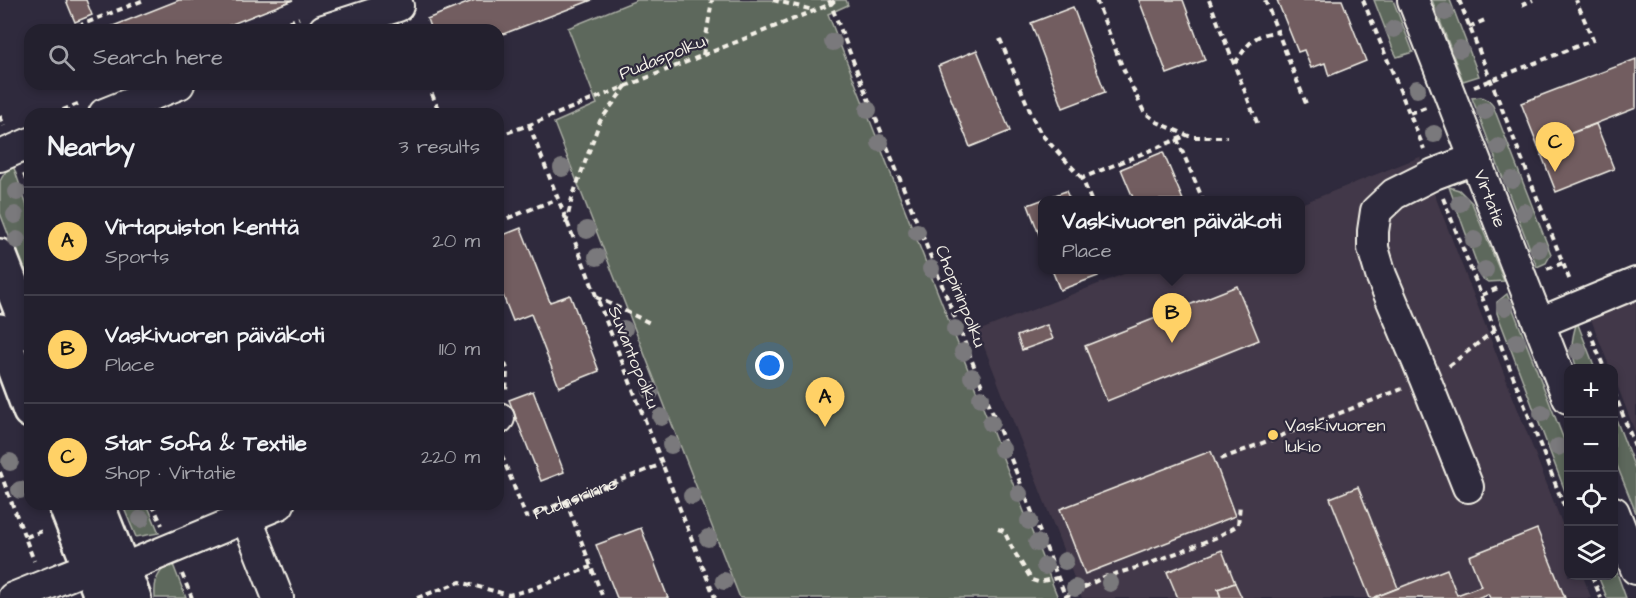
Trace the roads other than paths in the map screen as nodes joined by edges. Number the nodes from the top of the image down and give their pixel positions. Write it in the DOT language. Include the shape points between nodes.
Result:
graph roads {
  1 [pos="1413,0"];
  2 [pos="398,6"];
  3 [pos="342,24"];
  4 [pos="163,90"];
  5 [pos="120,108"];
  6 [pos="24,146"];
  7 [pos="0,156"];
  8 [pos="1474,159"];
  9 [pos="0,256"];
  10 [pos="1636,283"];
  11 [pos="24,318"];
  12 [pos="1539,322"];
  13 [pos="0,331"];
  14 [pos="1564,385"];
  15 [pos="24,395"];
  16 [pos="1468,487"];
  17 [pos="67,510"];
  18 [pos="99,510"];
  19 [pos="243,510"];
  20 [pos="1618,522"];
  21 [pos="90,567"];
  22 [pos="1636,569"];
  23 [pos="128,583"];
  24 [pos="13,598"];
  25 [pos="103,598"];
  26 [pos="278,598"];
  1 -- 8 [label="street, Virtatie"];
  2 -- 3 [label="street"];
  4 -- 5 [label="street"];
  6 -- 7 [label="street"];
  8 -- 12 [label="street, Virtatie"];
  8 -- 16 [label="street" via="1394,194 1376,212 1373,231 1381,276"];
  9 -- 11 [label="main road"];
  10 -- 12 [label="street"];
  12 -- 14 [label="street, Virtatie"];
  13 -- 15 [label="main road"];
  17 -- 21 [label="main road"];
  18 -- 23 [label="main road"];
  19 -- 23 [label="street"];
  19 -- 26 [label="street"];
  20 -- 22 [label="street"];
  21 -- 23 [label="street"];
  21 -- 24 [label="street"];
  21 -- 25 [label="main road"];
  23 -- 25 [label="street"];
}
